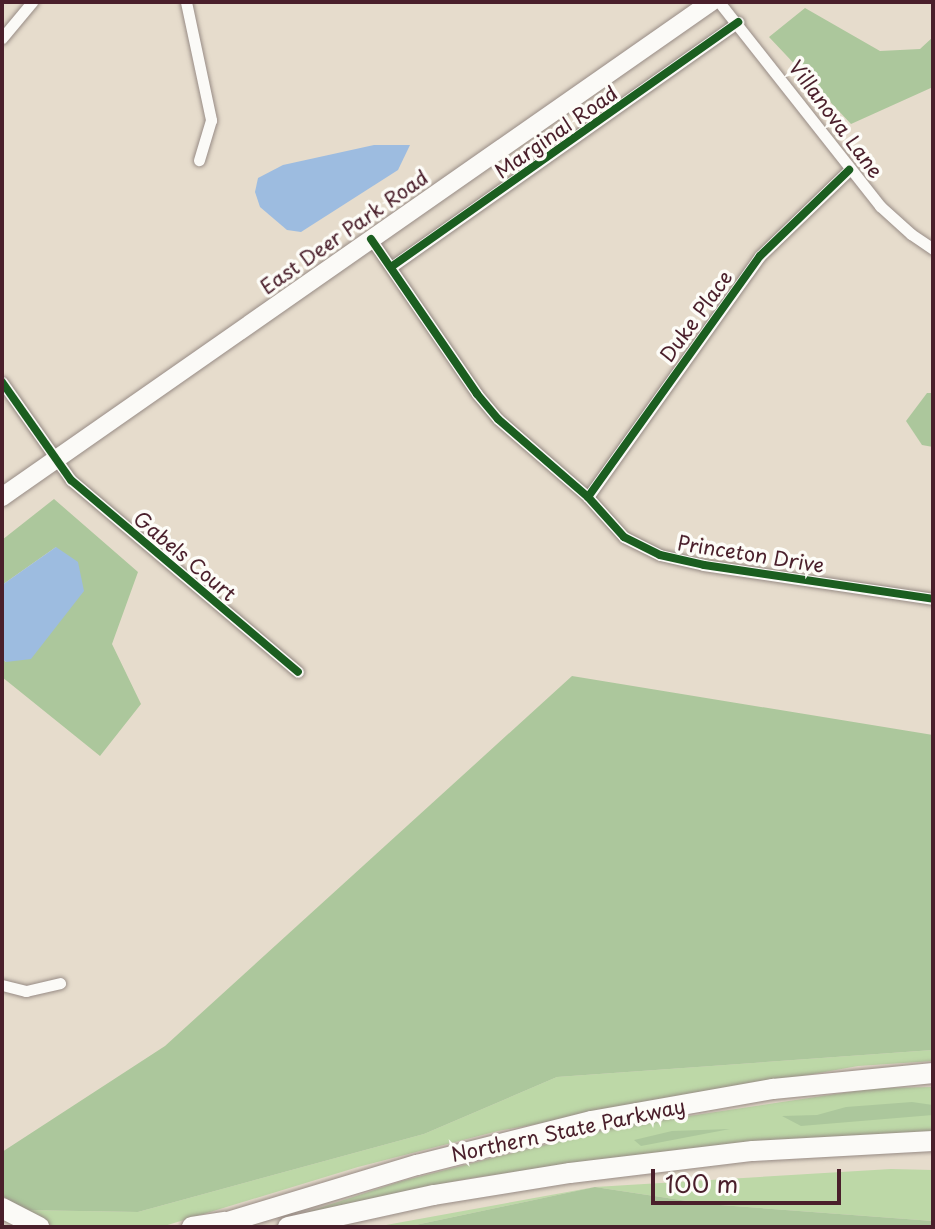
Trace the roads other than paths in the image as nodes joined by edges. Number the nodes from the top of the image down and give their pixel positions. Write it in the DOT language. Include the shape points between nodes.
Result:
graph roads {
  1 [pos="32,2"];
  2 [pos="186,2"];
  3 [pos="711,2"];
  4 [pos="719,2"];
  5 [pos="738,22"];
  6 [pos="2,38"];
  7 [pos="199,160"];
  8 [pos="849,170"];
  9 [pos="371,239"];
  10 [pos="933,249"];
  11 [pos="391,267"];
  12 [pos="2,382"];
  13 [pos="56,461"];
  14 [pos="2,497"];
  15 [pos="588,497"];
  16 [pos="933,599"];
  17 [pos="298,672"];
  18 [pos="60,983"];
  19 [pos="2,985"];
  20 [pos="933,1073"];
  21 [pos="933,1141"];
  22 [pos="434,1195"];
  23 [pos="2,1208"];
  24 [pos="233,1220"];
  25 [pos="39,1227"];
  26 [pos="192,1227"];
  27 [pos="211,1227"];
  28 [pos="288,1227"];
  29 [pos="333,1227"];
  1 -- 6 [label="street"];
  2 -- 7 [label="street" via="211,120"];
  3 -- 9 [label="main road, East Deer Park Road"];
  4 -- 5 [label="street, Villanova Lane"];
  5 -- 8 [label="street, Villanova Lane"];
  5 -- 11 [label="street, Marginal Road"];
  8 -- 10 [label="street, Villanova Lane" via="880,206"];
  8 -- 15 [label="street, Duke Place" via="760,256"];
  9 -- 11 [label="street, Princeton Drive"];
  9 -- 13 [label="main road, East Deer Park Road"];
  11 -- 15 [label="street, Princeton Drive" via="498,419"];
  12 -- 13 [label="street, Gabels Court"];
  13 -- 14 [label="main road, East Deer Park Road"];
  13 -- 17 [label="street, Gabels Court" via="133,535"];
  15 -- 16 [label="street, Princeton Drive" via="624,537 660,555"];
  18 -- 19 [label="street" via="26,991"];
  20 -- 24 [label="highway, Northern State Parkway" via="773,1089 591,1121"];
  21 -- 22 [label="highway, Northern State Parkway" via="753,1151"];
  22 -- 28 [label="highway, Northern State Parkway"];
  22 -- 29 [label="highway"];
  23 -- 25 [label="highway"];
  24 -- 26 [label="highway"];
  24 -- 27 [label="highway, Northern State Parkway"];
}
